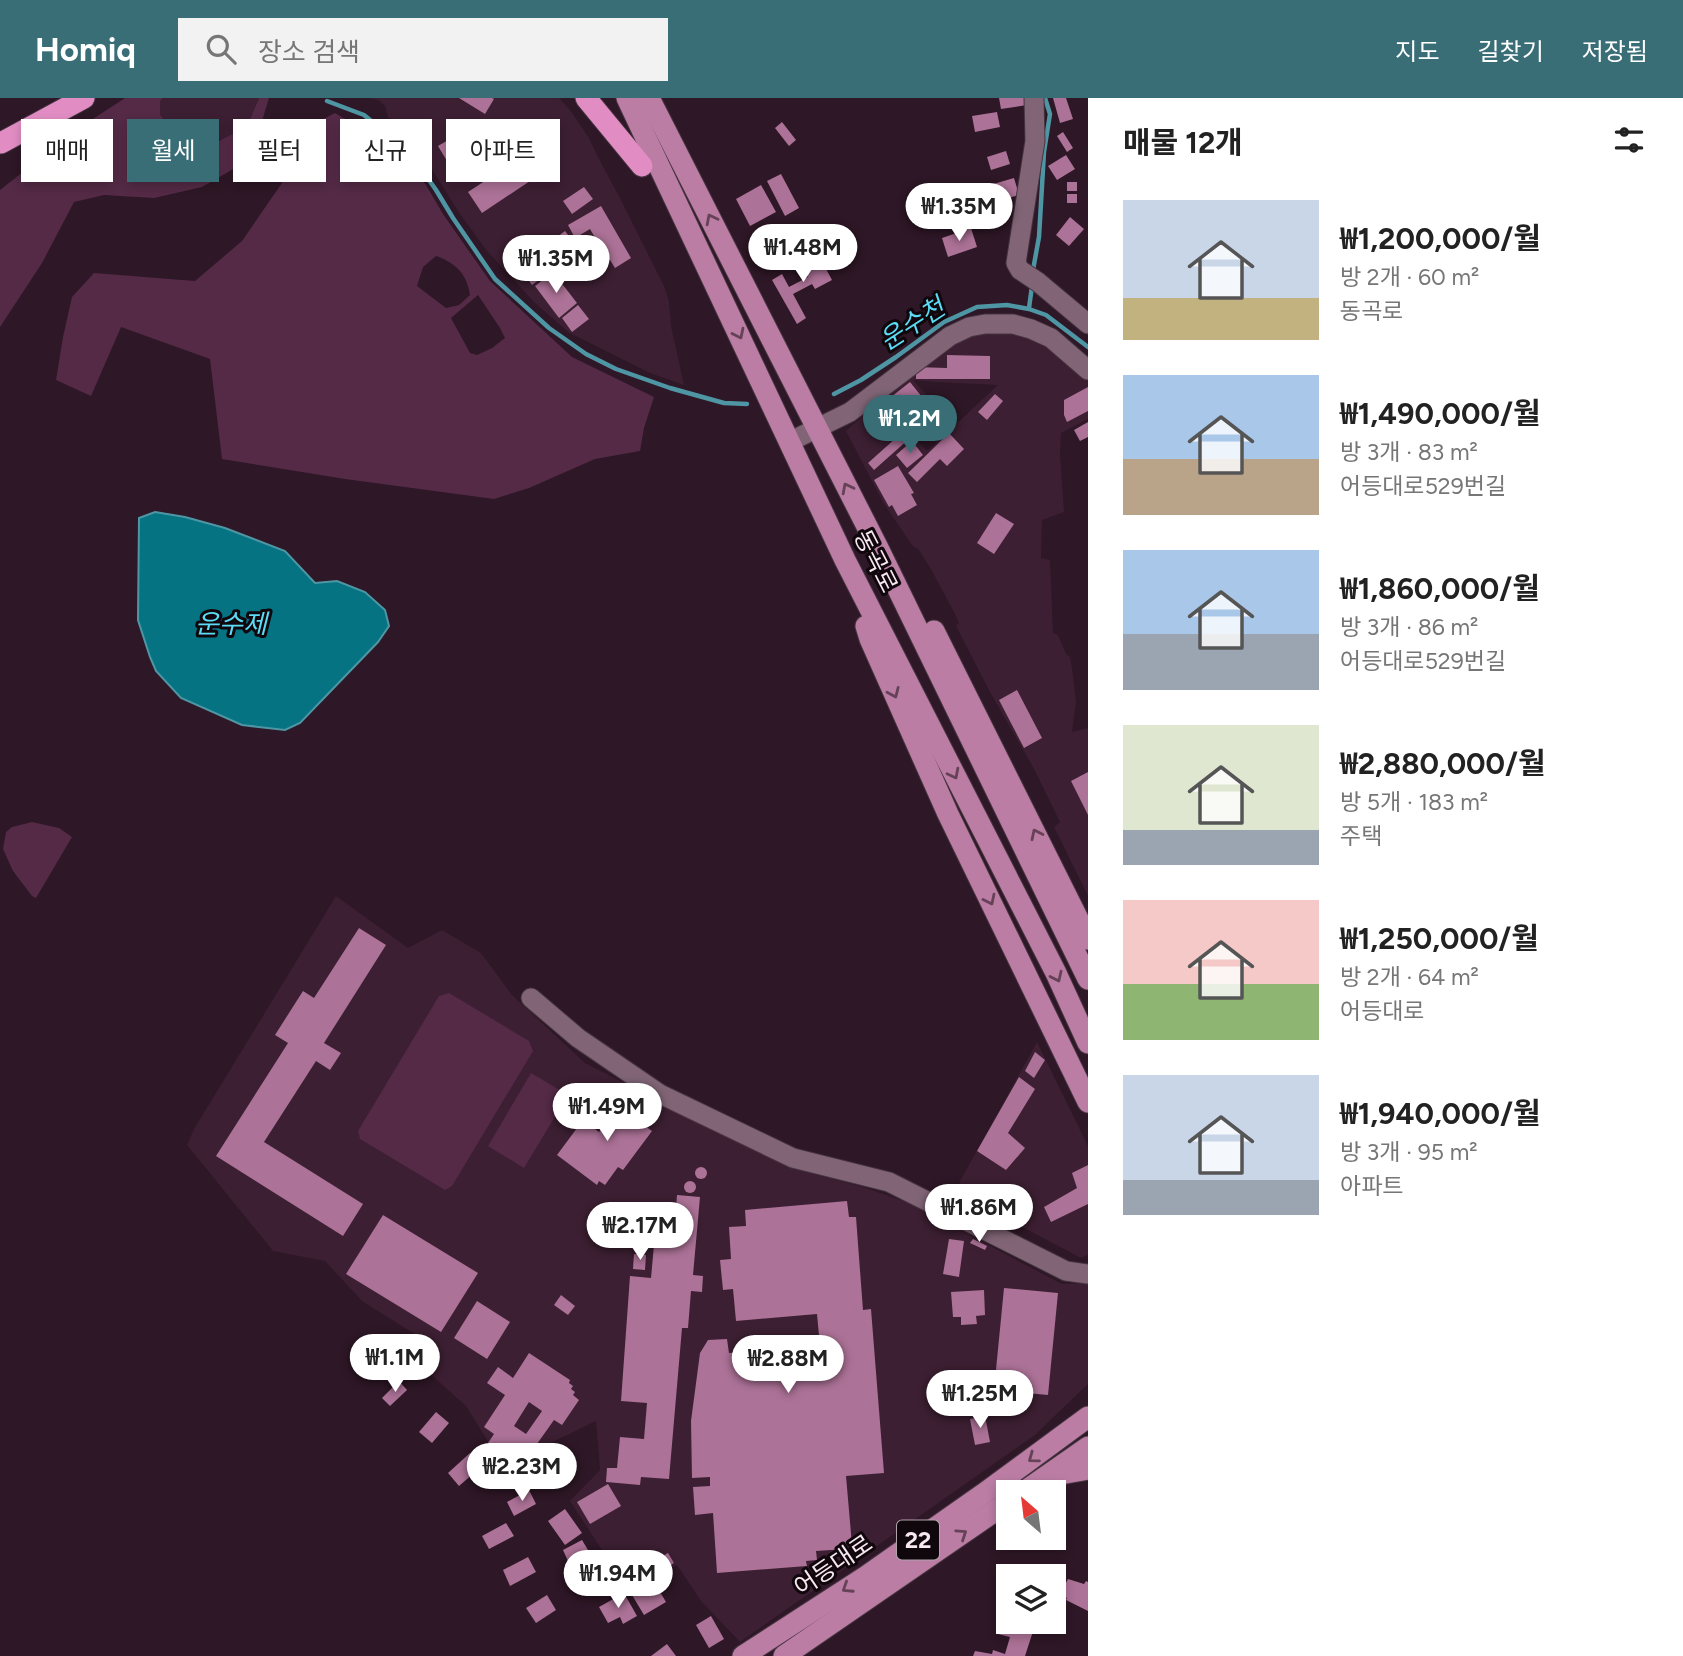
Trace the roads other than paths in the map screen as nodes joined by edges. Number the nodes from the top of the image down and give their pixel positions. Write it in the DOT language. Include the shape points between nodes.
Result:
graph roads {
  1 [pos="57,98"];
  2 [pos="84,98"];
  3 [pos="586,98"];
  4 [pos="604,98"];
  5 [pos="627,98"];
  6 [pos="649,98"];
  7 [pos="1034,98"];
  8 [pos="1,144"];
  9 [pos="642,166"];
  10 [pos="709,273"];
  11 [pos="1069,313"];
  12 [pos="1088,324"];
  13 [pos="1053,336"];
  14 [pos="1088,370"];
  15 [pos="816,428"];
  16 [pos="789,442"];
  17 [pos="878,548"];
  18 [pos="845,560"];
  19 [pos="1088,939"];
  20 [pos="1088,979"];
  21 [pos="531,998"];
  22 [pos="1088,1043"];
  23 [pos="1088,1102"];
  24 [pos="1088,1274"];
  25 [pos="1088,1417"];
  26 [pos="1088,1447"];
  27 [pos="1088,1469"];
  28 [pos="1043,1478"];
  29 [pos="1040,1480"];
  30 [pos="996,1510"];
  31 [pos="743,1656"];
  32 [pos="784,1656"];
  1 -- 8 [label="highway"];
  2 -- 8 [label="highway"];
  3 -- 9 [label="highway"];
  4 -- 9 [label="highway"];
  5 -- 10 [label="main road, 동곡로"];
  15 -- 6 [label="main road, 동곡로, one-way"];
  7 -- 11 [label="street" via="1035,141 1016,262"];
  9 -- 10 [label="main road"];
  10 -- 16 [label="main road, 동곡로, one-way"];
  11 -- 12 [label="street"];
  11 -- 13 [label="street"];
  13 -- 14 [label="street"];
  13 -- 15 [label="street" via="1013,324 969,327 950,336 850,412"];
  15 -- 16 [label="street"];
  17 -- 15 [label="main road, 동곡로, one-way"];
  16 -- 18 [label="main road, 동곡로"];
  19 -- 17 [label="main road, one-way" via="926,616"];
  17 -- 20 [label="main road, 동곡로"];
  18 -- 22 [label="main road, 동곡로, one-way"];
  18 -- 23 [label="main road, one-way" via="870,639 948,814"];
  21 -- 24 [label="street" via="578,1038 660,1094 699,1114 793,1158 889,1182 1066,1271"];
  25 -- 31 [label="main road, 어등대로 / 22, one-way" via="864,1577"];
  26 -- 28 [label="main road"];
  27 -- 28 [label="main road"];
  28 -- 29 [label="main road"];
  32 -- 30 [label="main road, 어등대로 / 22, one-way"];
}
